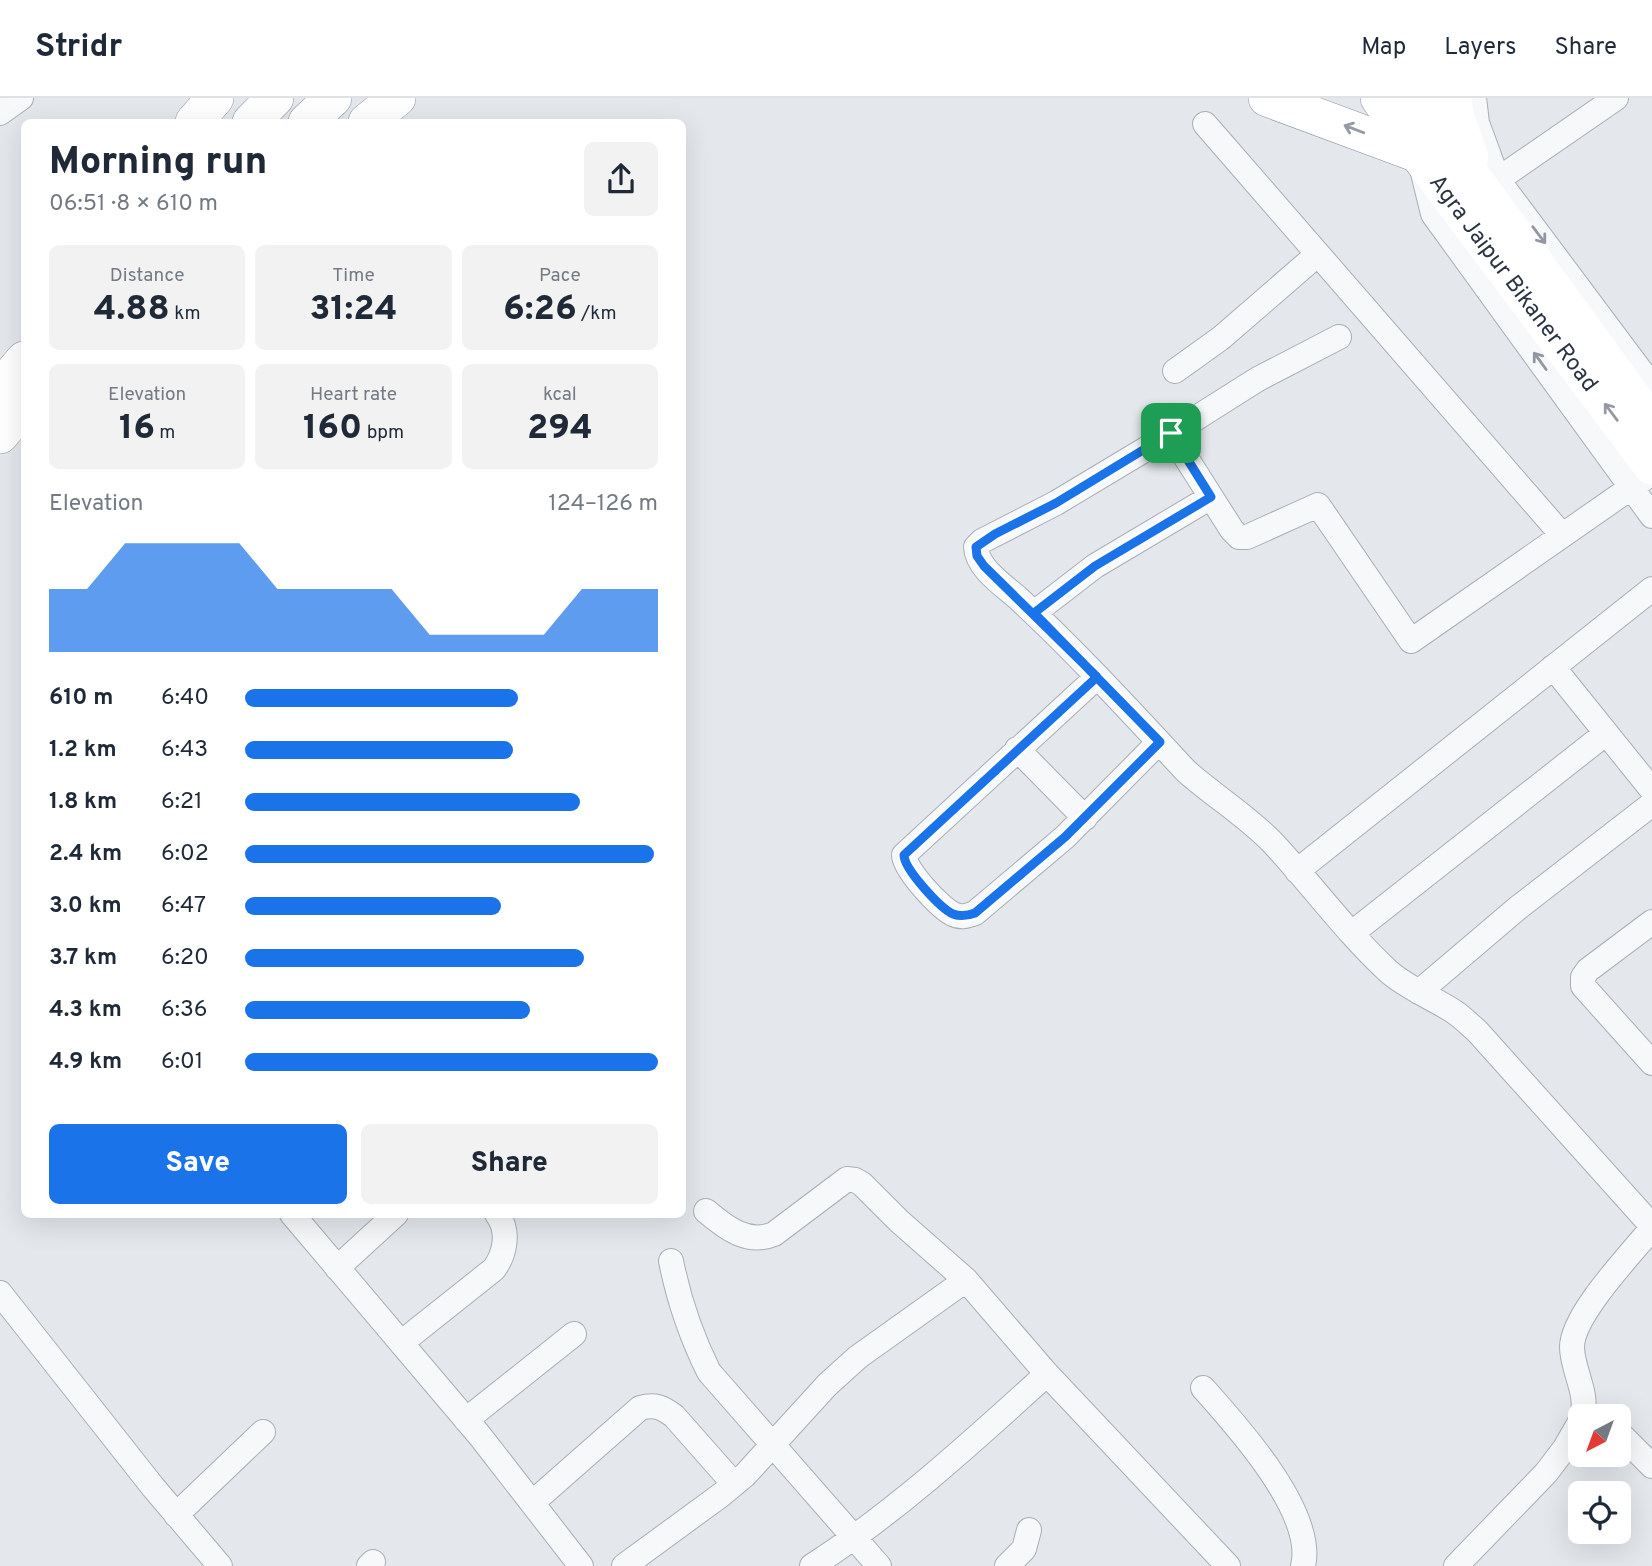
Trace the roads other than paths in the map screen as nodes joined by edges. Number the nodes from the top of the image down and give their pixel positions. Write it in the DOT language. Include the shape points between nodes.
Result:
graph roads {
  1 [pos="21,98"];
  2 [pos="215,98"];
  3 [pos="275,98"];
  4 [pos="333,98"];
  5 [pos="397,98"];
  6 [pos="1267,98"];
  7 [pos="1379,98"];
  8 [pos="1415,98"];
  9 [pos="1453,98"];
  10 [pos="1475,98"];
  11 [pos="1616,98"];
  12 [pos="0,113"];
  13 [pos="197,119"];
  14 [pos="254,119"];
  15 [pos="310,119"];
  16 [pos="371,119"];
  17 [pos="1205,124"];
  18 [pos="1418,154"];
  19 [pos="1490,185"];
  20 [pos="1318,254"];
  21 [pos="1339,337"];
  22 [pos="1175,371"];
  23 [pos="21,374"];
  24 [pos="1652,386"];
  25 [pos="12,414"];
  26 [pos="1652,425"];
  27 [pos="1171,433"];
  28 [pos="1652,473"];
  29 [pos="1641,476"];
  30 [pos="1211,497"];
  31 [pos="1652,516"];
  32 [pos="1562,535"];
  33 [pos="1652,589"];
  34 [pos="1034,613"];
  35 [pos="1553,667"];
  36 [pos="1097,677"];
  37 [pos="1605,734"];
  38 [pos="1160,742"];
  39 [pos="1017,749"];
  40 [pos="1652,790"];
  41 [pos="1652,804"];
  42 [pos="1085,818"];
  43 [pos="1297,871"];
  44 [pos="1651,925"];
  45 [pos="1352,933"];
  46 [pos="1419,992"];
  47 [pos="1652,1063"];
  48 [pos="706,1211"];
  49 [pos="295,1218"];
  50 [pos="392,1218"];
  51 [pos="500,1218"];
  52 [pos="1652,1227"];
  53 [pos="671,1261"];
  54 [pos="337,1268"];
  55 [pos="966,1280"];
  56 [pos="0,1293"];
  57 [pos="575,1334"];
  58 [pos="401,1343"];
  59 [pos="1047,1374"];
  60 [pos="1203,1388"];
  61 [pos="1584,1404"];
  62 [pos="466,1420"];
  63 [pos="263,1432"];
  64 [pos="1568,1443"];
  65 [pos="1631,1445"];
  66 [pos="772,1446"];
  67 [pos="1652,1465"];
  68 [pos="734,1484"];
  69 [pos="532,1503"];
  70 [pos="176,1515"];
  71 [pos="1029,1530"];
  72 [pos="853,1539"];
  73 [pos="1483,1540"];
  74 [pos="220,1566"];
  75 [pos="581,1566"];
  76 [pos="624,1566"];
  77 [pos="811,1566"];
  78 [pos="879,1566"];
  79 [pos="1007,1566"];
  80 [pos="1228,1566"];
  81 [pos="1303,1566"];
  82 [pos="1456,1566"];
  83 [pos="1485,1566"];
  1 -- 12 [label="street"];
  2 -- 13 [label="highway"];
  3 -- 14 [label="highway"];
  4 -- 15 [label="highway"];
  5 -- 16 [label="highway"];
  18 -- 6 [label="highway, one-way"];
  7 -- 18 [label="highway, Agra Jaipur Bikaner Road"];
  8 -- 19 [label="highway, Agra Jaipur Bikaner Road"];
  9 -- 19 [label="highway" via="1455,116"];
  10 -- 19 [label="street"];
  11 -- 19 [label="street"];
  17 -- 20 [label="street"];
  29 -- 18 [label="highway, Agra Jaipur Bikaner Road, one-way"];
  19 -- 24 [label="street, one-way"];
  19 -- 26 [label="highway, Agra Jaipur Bikaner Road"];
  20 -- 22 [label="street" via="1221,338"];
  20 -- 32 [label="street"];
  21 -- 27 [label="street" via="1258,379"];
  23 -- 25 [label="highway"];
  27 -- 30 [label="street"];
  27 -- 34 [label="street" via="976,547 984,566"];
  28 -- 29 [label="street"];
  29 -- 31 [label="street"];
  29 -- 32 [label="street"];
  30 -- 32 [label="street" via="1239,537 1318,505 1411,641"];
  30 -- 34 [label="street" via="1095,566"];
  33 -- 35 [label="street"];
  34 -- 36 [label="street"];
  35 -- 37 [label="street"];
  35 -- 43 [label="street"];
  36 -- 38 [label="street"];
  36 -- 39 [label="street"];
  37 -- 40 [label="street"];
  37 -- 45 [label="street"];
  38 -- 42 [label="street"];
  38 -- 43 [label="street" via="1213,794 1249,820"];
  39 -- 42 [label="street"];
  39 -- 42 [label="street" via="904,855 909,871 947,910 956,915 975,913"];
  41 -- 46 [label="street"];
  43 -- 45 [label="street"];
  44 -- 47 [label="street" via="1588,970 1583,986"];
  45 -- 46 [label="street" via="1394,976"];
  46 -- 52 [label="street" via="1457,1013 1477,1031"];
  48 -- 55 [label="street" via="734,1233 764,1238 840,1183 855,1180"];
  49 -- 54 [label="street"];
  50 -- 54 [label="street"];
  51 -- 58 [label="street" via="505,1239 502,1258 494,1269"];
  52 -- 61 [label="street" via="1581,1318 1573,1335"];
  53 -- 66 [label="street" via="678,1299 709,1372"];
  54 -- 58 [label="street"];
  55 -- 59 [label="street"];
  55 -- 66 [label="street" via="858,1357"];
  56 -- 70 [label="street"];
  57 -- 62 [label="street"];
  58 -- 62 [label="street"];
  59 -- 72 [label="street"];
  59 -- 80 [label="street"];
  60 -- 81 [label="street" via="1259,1453 1293,1511 1304,1538"];
  62 -- 69 [label="street"];
  63 -- 70 [label="street"];
  64 -- 73 [label="street"];
  65 -- 67 [label="street"];
  66 -- 68 [label="street"];
  66 -- 72 [label="street"];
  68 -- 69 [label="street" via="674,1416 652,1405 640,1408"];
  68 -- 76 [label="street"];
  69 -- 75 [label="street"];
  70 -- 74 [label="street"];
  71 -- 79 [label="street" via="1024,1549"];
  72 -- 77 [label="street"];
  72 -- 78 [label="street"];
  73 -- 82 [label="street"];
  73 -- 83 [label="street"];
}
